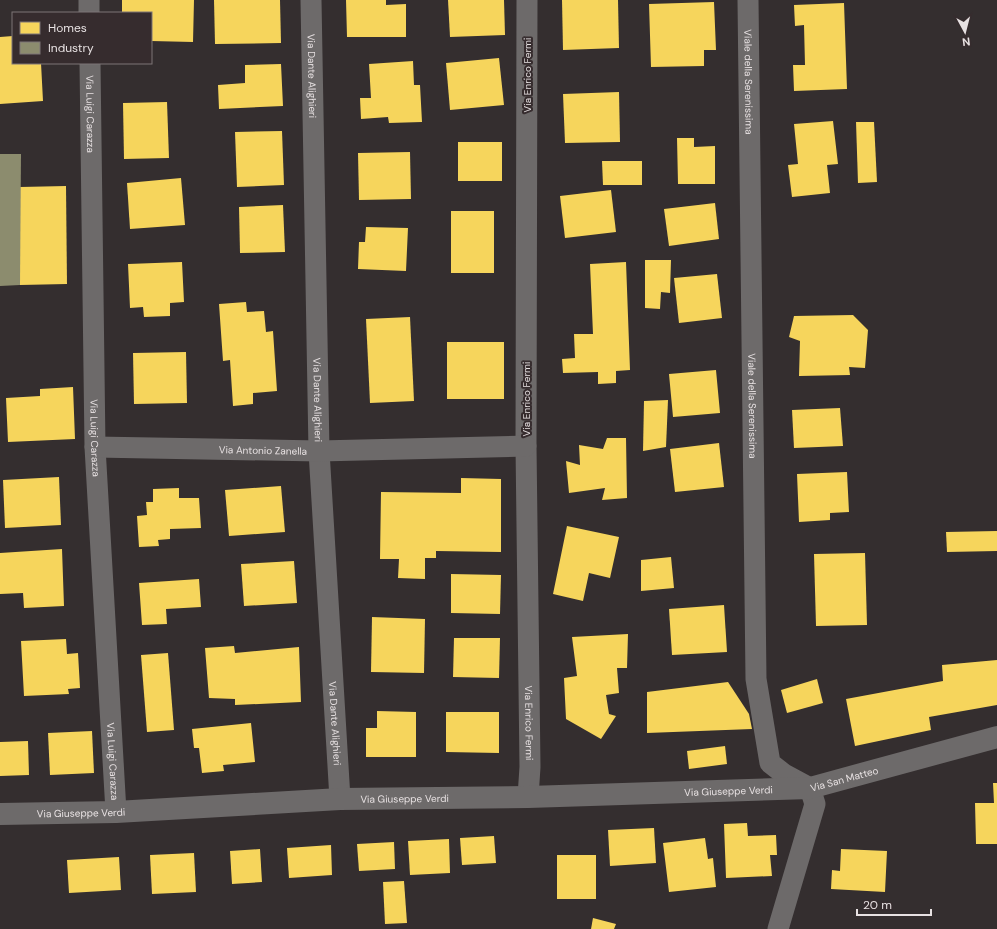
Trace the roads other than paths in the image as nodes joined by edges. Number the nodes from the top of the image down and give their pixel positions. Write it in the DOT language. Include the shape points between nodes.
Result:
graph roads {
  1 [pos="89,0"];
  2 [pos="311,0"];
  3 [pos="528,0"];
  4 [pos="748,0"];
  5 [pos="89,12"];
  6 [pos="90,64"];
  7 [pos="526,446"];
  8 [pos="95,447"];
  9 [pos="319,451"];
  10 [pos="997,737"];
  11 [pos="810,788"];
  12 [pos="528,797"];
  13 [pos="340,799"];
  14 [pos="116,812"];
  15 [pos="0,814"];
  16 [pos="778,929"];
  1 -- 5 [label="street"];
  2 -- 9 [label="street, Via Dante Alighieri"];
  3 -- 7 [label="street, Via Enrico Fermi"];
  4 -- 11 [label="street, Viale della Serenissima" via="756,679 770,763"];
  6 -- 8 [label="street, Via Luigi Carazza"];
  7 -- 9 [label="street, Via Antonio Zanella"];
  7 -- 12 [label="street, Via Enrico Fermi" via="530,768"];
  8 -- 9 [label="street, Via Antonio Zanella"];
  8 -- 14 [label="street, Via Luigi Carazza"];
  9 -- 13 [label="street, Via Dante Alighieri"];
  10 -- 11 [label="street, Via San Matteo"];
  11 -- 12 [label="street, Via Giuseppe Verdi"];
  11 -- 16 [label="street, Via San Matteo" via="815,804"];
  12 -- 13 [label="street, Via Giuseppe Verdi"];
  13 -- 14 [label="street, Via Giuseppe Verdi"];
  14 -- 15 [label="street, Via Giuseppe Verdi"];
}
